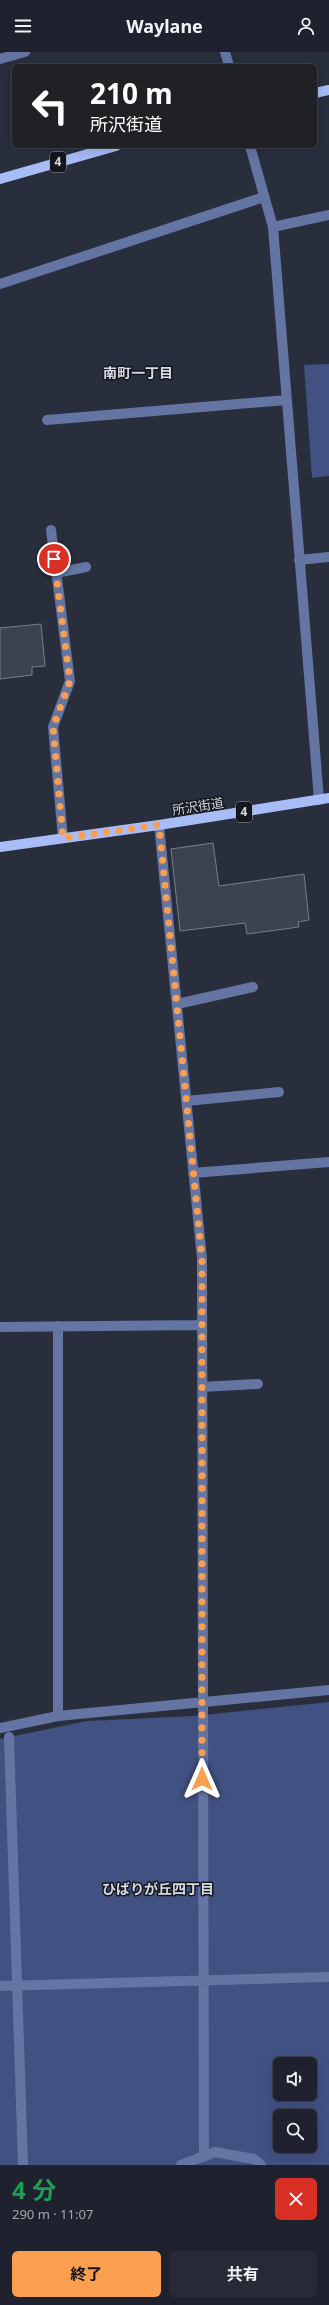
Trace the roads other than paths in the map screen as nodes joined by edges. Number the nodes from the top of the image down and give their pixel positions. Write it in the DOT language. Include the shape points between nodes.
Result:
graph roads {
  1 [pos="25,52"];
  2 [pos="225,52"];
  3 [pos="0,59"];
  4 [pos="228,64"];
  5 [pos="329,90"];
  6 [pos="317,93"];
  7 [pos="109,148"];
  8 [pos="251,148"];
  9 [pos="0,179"];
  10 [pos="264,197"];
  11 [pos="329,215"];
  12 [pos="273,227"];
  13 [pos="0,284"];
  14 [pos="286,400"];
  15 [pos="46,420"];
  16 [pos="51,530"];
  17 [pos="329,557"];
  18 [pos="299,560"];
  19 [pos="86,567"];
  20 [pos="56,573"];
  21 [pos="324,799"];
  22 [pos="159,825"];
  23 [pos="63,838"];
  24 [pos="0,847"];
  25 [pos="253,987"];
  26 [pos="177,1004"];
  27 [pos="279,1092"];
  28 [pos="186,1101"];
  29 [pos="329,1162"];
  30 [pos="193,1173"];
  31 [pos="202,1324"];
  32 [pos="58,1326"];
  33 [pos="0,1327"];
  34 [pos="258,1384"];
  35 [pos="202,1387"];
  36 [pos="329,1690"];
  37 [pos="202,1702"];
  38 [pos="58,1716"];
  39 [pos="0,1728"];
  40 [pos="9,1737"];
  41 [pos="329,1977"];
  42 [pos="203,1979"];
  43 [pos="17,1985"];
  44 [pos="0,1986"];
  45 [pos="204,2157"];
  46 [pos="23,2165"];
  47 [pos="182,2165"];
  48 [pos="261,2165"];
  1 -- 3 [label="street"];
  2 -- 4 [label="street"];
  5 -- 6 [label="main road"];
  7 -- 9 [label="main road, 4"];
  8 -- 10 [label="street"];
  10 -- 12 [label="street"];
  10 -- 13 [label="street"];
  11 -- 12 [label="street"];
  12 -- 14 [label="street"];
  14 -- 15 [label="street"];
  14 -- 18 [label="street"];
  16 -- 20 [label="street"];
  17 -- 18 [label="street"];
  18 -- 21 [label="street"];
  19 -- 20 [label="street"];
  20 -- 23 [label="street" via="70,681 53,727"];
  21 -- 22 [label="main road, 所沢街道 / 4"];
  22 -- 23 [label="main road, 所沢街道 / 4"];
  22 -- 26 [label="street"];
  23 -- 24 [label="main road, 所沢街道 / 4"];
  25 -- 26 [label="street"];
  26 -- 28 [label="street"];
  27 -- 28 [label="street"];
  28 -- 30 [label="street"];
  29 -- 30 [label="street"];
  30 -- 31 [label="street" via="202,1259"];
  31 -- 32 [label="street"];
  31 -- 35 [label="street"];
  32 -- 33 [label="street"];
  32 -- 38 [label="street"];
  34 -- 35 [label="street"];
  35 -- 37 [label="street"];
  36 -- 37 [label="street"];
  37 -- 38 [label="street"];
  37 -- 42 [label="street"];
  38 -- 39 [label="street"];
  40 -- 43 [label="street"];
  41 -- 42 [label="street"];
  42 -- 43 [label="street"];
  42 -- 45 [label="street"];
  43 -- 44 [label="street"];
  43 -- 46 [label="street"];
  45 -- 47 [label="street"];
  45 -- 48 [label="street" via="215,2152 254,2159"];
}
